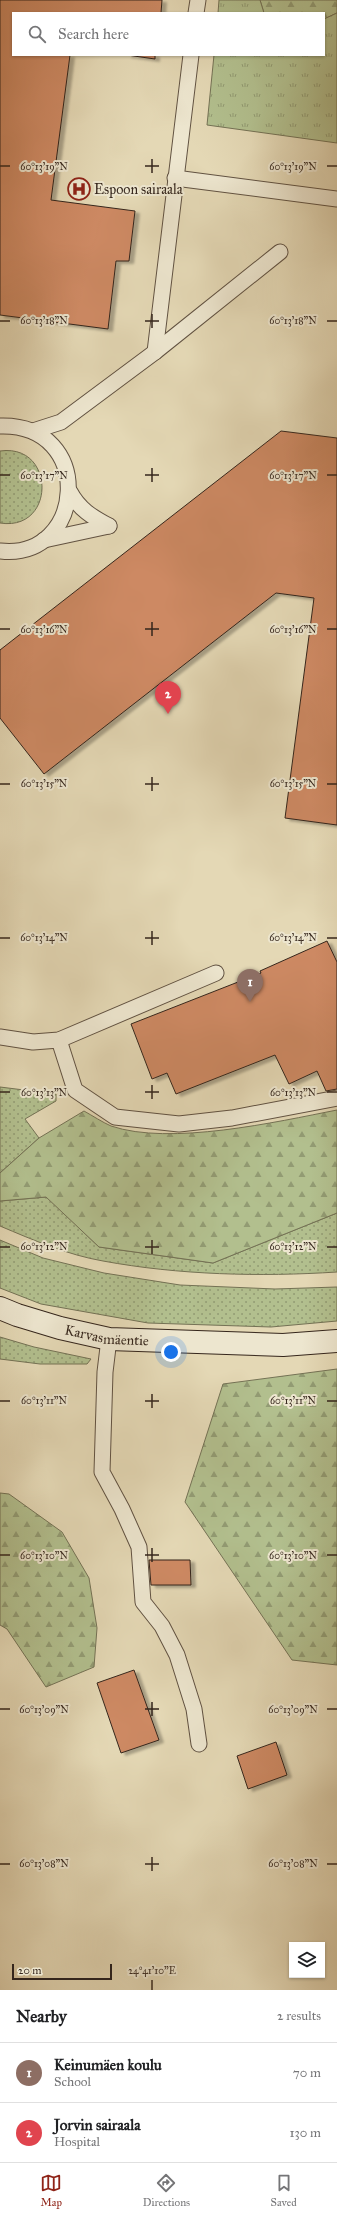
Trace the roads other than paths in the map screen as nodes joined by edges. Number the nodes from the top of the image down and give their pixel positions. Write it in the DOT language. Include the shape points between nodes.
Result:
graph roads {
  1 [pos="198,0"];
  2 [pos="196,12"];
  3 [pos="191,56"];
  4 [pos="175,178"];
  5 [pos="337,199"];
  6 [pos="280,252"];
  7 [pos="155,352"];
  8 [pos="0,426"];
  9 [pos="33,431"];
  10 [pos="70,492"];
  11 [pos="43,540"];
  12 [pos="0,551"];
  13 [pos="216,973"];
  14 [pos="0,1037"];
  15 [pos="59,1040"];
  16 [pos="337,1098"];
  17 [pos="0,1308"];
  18 [pos="109,1339"];
  19 [pos="337,1341"];
  20 [pos="199,1744"];
  1 -- 2 [label="lane"];
  3 -- 4 [label="lane"];
  4 -- 5 [label="lane"];
  4 -- 7 [label="lane"];
  6 -- 7 [label="lane"];
  7 -- 9 [label="lane" via="61,422"];
  8 -- 9 [label="lane" via="15,426"];
  9 -- 10 [label="lane" via="49,441 61,456 68,473"];
  10 -- 11 [label="lane" via="66,510 60,521"];
  10 -- 11 [label="lane" via="87,514 109,526"];
  11 -- 12 [label="lane" via="27,548"];
  13 -- 15 [label="lane"];
  14 -- 15 [label="lane" via="33,1042"];
  15 -- 16 [label="lane" via="75,1090 115,1117 179,1124 232,1118"];
  17 -- 18 [label="main road, Karvasmäentie" via="60,1328"];
  18 -- 19 [label="main road, Karvasmäentie" via="283,1345"];
  18 -- 20 [label="lane" via="105,1372 102,1472 138,1546 143,1602 162,1626 177,1655 194,1709"];
}
